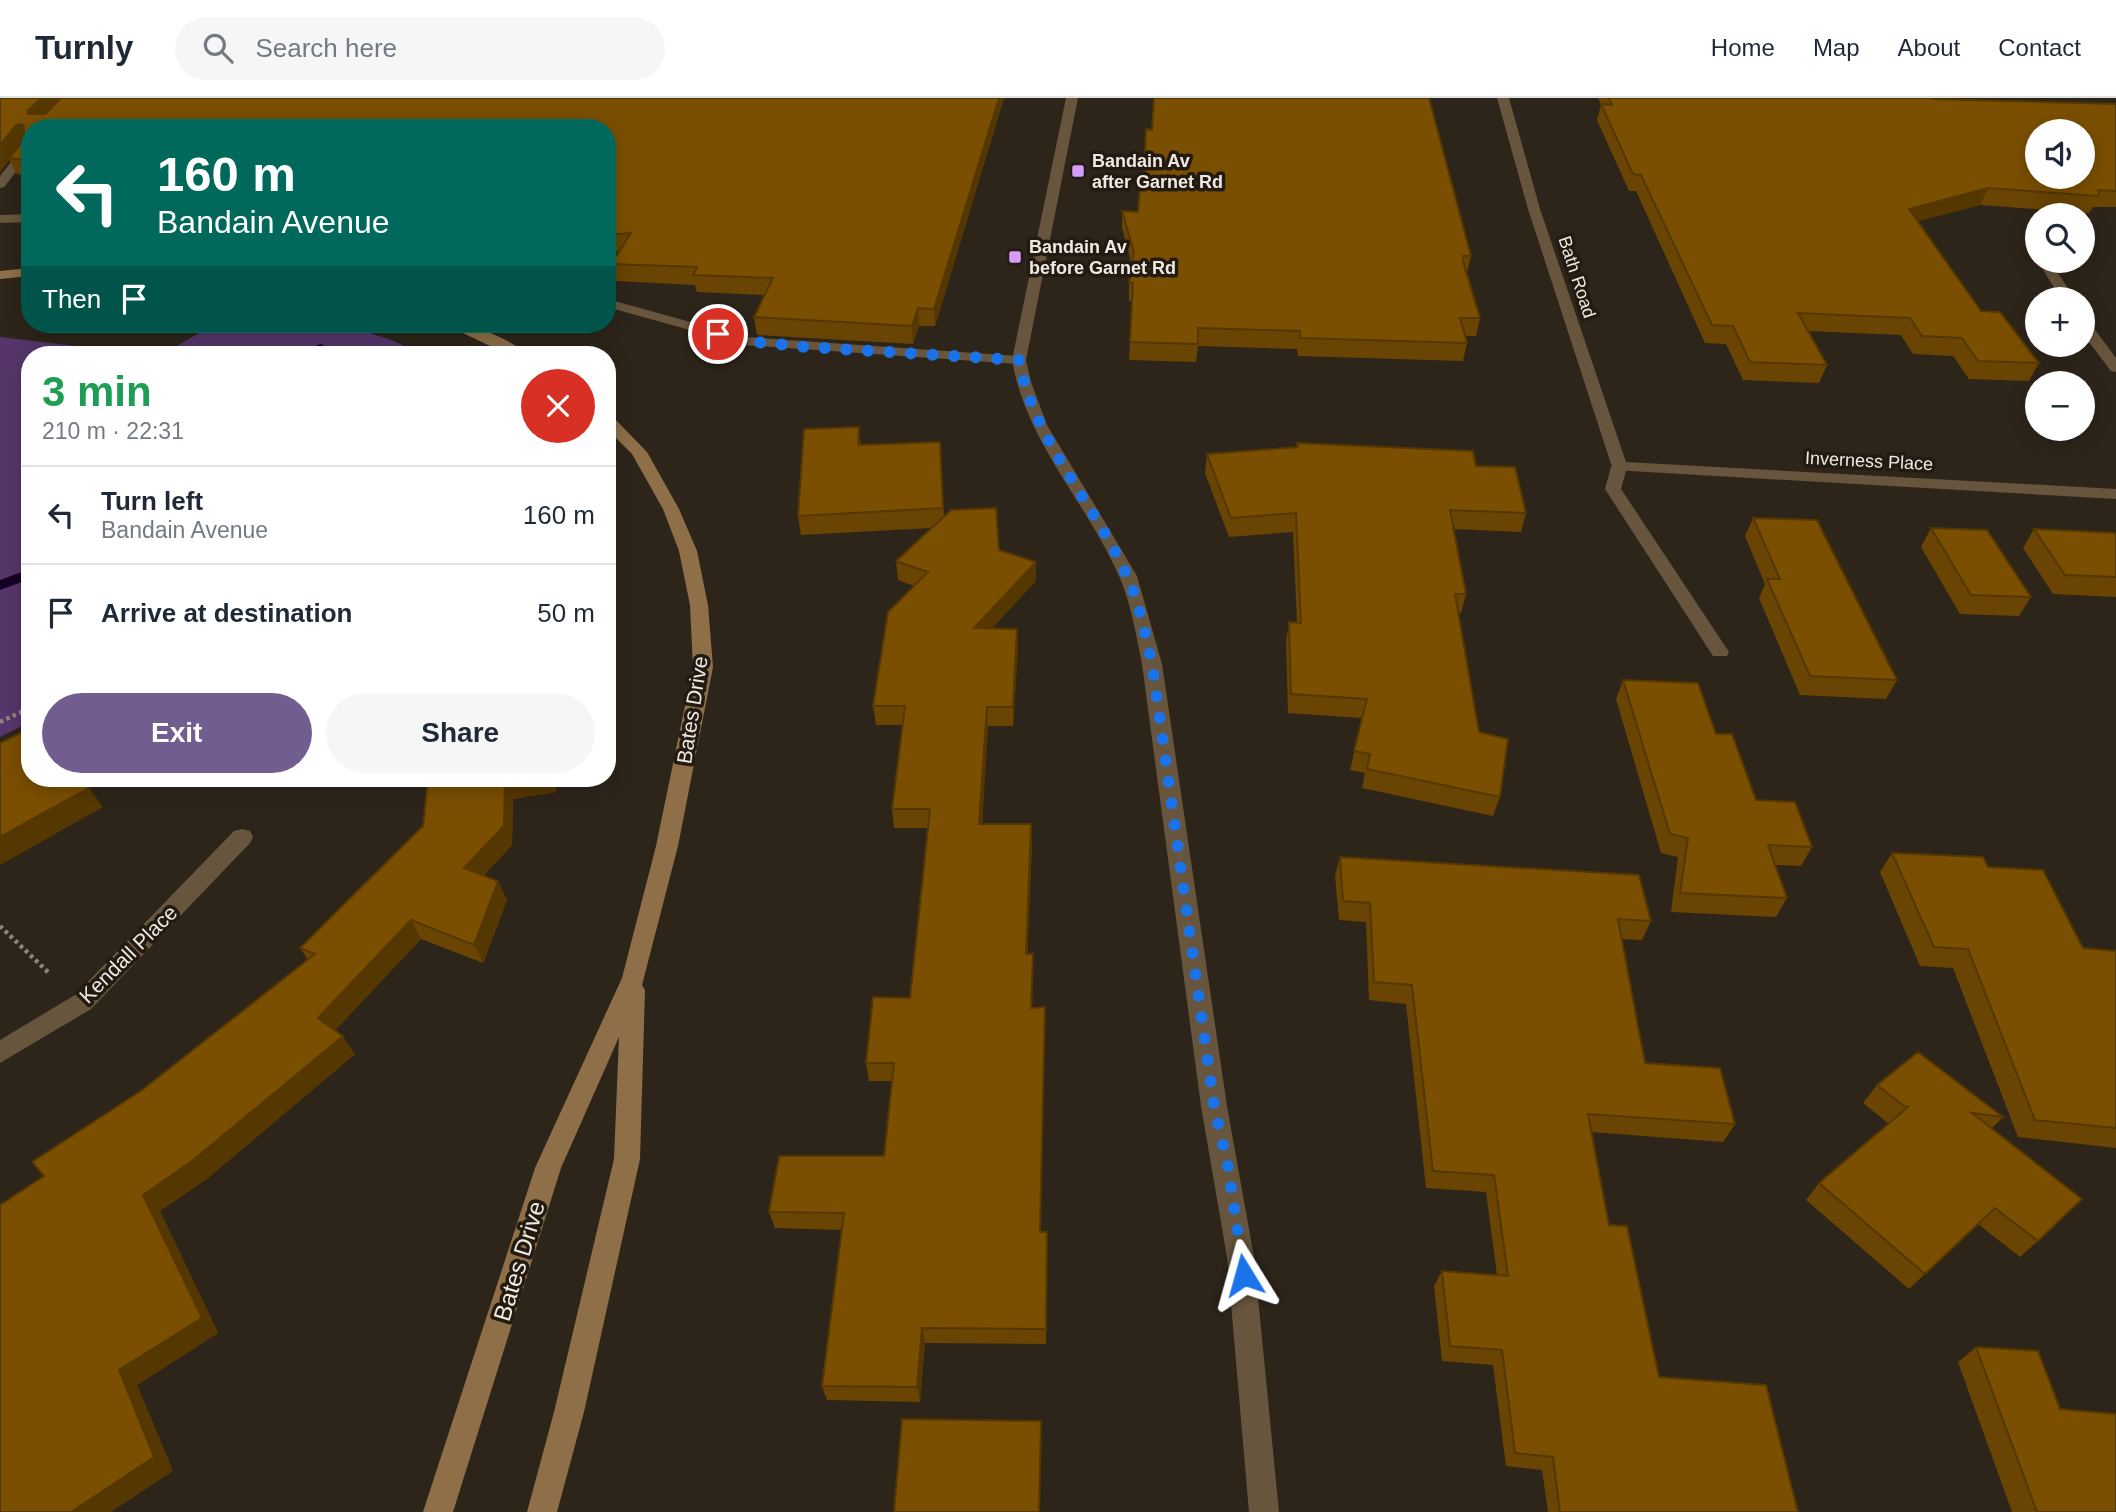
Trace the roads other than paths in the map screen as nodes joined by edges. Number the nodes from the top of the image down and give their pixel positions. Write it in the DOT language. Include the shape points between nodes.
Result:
graph roads {
  1 [pos="1072,98"];
  2 [pos="1503,98"];
  3 [pos="21,157"];
  4 [pos="0,166"];
  5 [pos="14,166"];
  6 [pos="0,184"];
  7 [pos="21,218"];
  8 [pos="0,219"];
  9 [pos="21,273"];
  10 [pos="0,275"];
  11 [pos="616,305"];
  12 [pos="475,333"];
  13 [pos="2095,340"];
  14 [pos="503,346"];
  15 [pos="1019,360"];
  16 [pos="2116,368"];
  17 [pos="616,429"];
  18 [pos="1619,467"];
  19 [pos="2116,494"];
  20 [pos="1720,652"];
  21 [pos="242,837"];
  22 [pos="634,978"];
  23 [pos="0,1053"];
  24 [pos="438,1512"];
  25 [pos="542,1512"];
  26 [pos="1264,1512"];
  1 -- 15 [label="street"];
  2 -- 18 [label="street, Bath Road" via="1534,209"];
  3 -- 5 [label="street"];
  4 -- 5 [label="street"];
  5 -- 6 [label="street"];
  7 -- 8 [label="street"];
  9 -- 10 [label="main road"];
  11 -- 15 [label="street" via="744,341"];
  12 -- 14 [label="main road"];
  13 -- 16 [label="street"];
  15 -- 26 [label="street" via="1039,425 1128,576 1152,664 1214,1106 1248,1302"];
  17 -- 22 [label="main road, Bates Drive" via="639,452 688,551 699,605 703,667 667,846"];
  18 -- 19 [label="street, Inverness Place"];
  18 -- 20 [label="street, Bath Road" via="1613,489"];
  21 -- 23 [label="street, Kendall Place" via="83,1002"];
  22 -- 24 [label="main road, Bates Drive" via="548,1168"];
  22 -- 25 [label="main road, Bates Drive" via="627,1159"];
}
